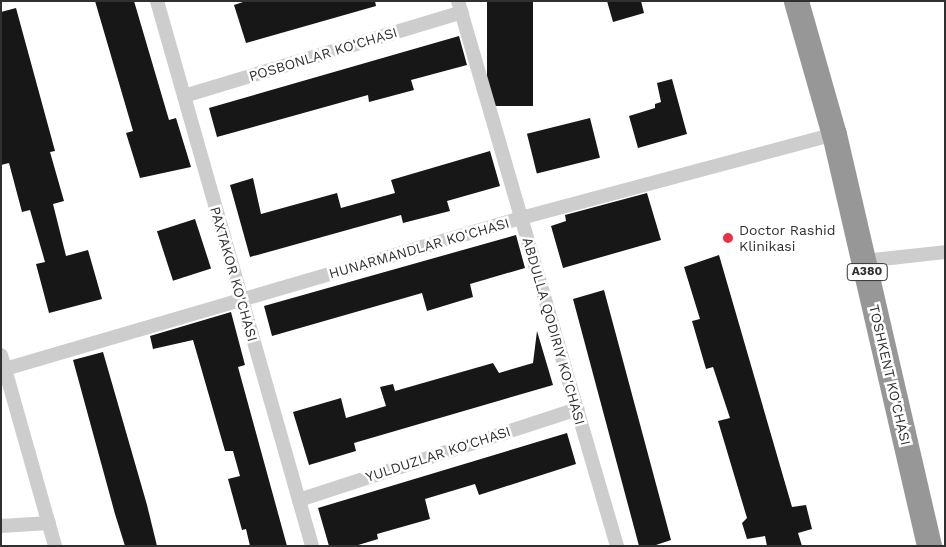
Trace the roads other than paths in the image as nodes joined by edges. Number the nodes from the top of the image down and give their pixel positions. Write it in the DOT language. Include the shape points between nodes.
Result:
graph roads {
  1 [pos="157,1"];
  2 [pos="796,1"];
  3 [pos="460,7"];
  4 [pos="184,96"];
  5 [pos="834,134"];
  6 [pos="521,218"];
  7 [pos="945,252"];
  8 [pos="864,261"];
  9 [pos="242,300"];
  10 [pos="1,355"];
  11 [pos="5,369"];
  12 [pos="577,409"];
  13 [pos="299,500"];
  14 [pos="49,523"];
  15 [pos="1,526"];
  16 [pos="55,546"];
  17 [pos="312,546"];
  18 [pos="617,546"];
  19 [pos="929,546"];
  1 -- 4 [label="street, PAXTAKOR KO'CHASI"];
  2 -- 5 [label="highway, TOSHKENT KO'CHASI / A380"];
  3 -- 4 [label="street, POSBONLAR KO'CHASI"];
  3 -- 6 [label="street, ABDULLA QODIRIY KO'CHASI"];
  4 -- 9 [label="street, PAXTAKOR KO'CHASI"];
  5 -- 6 [label="street, HUNARMANDLAR KO'CHASI"];
  5 -- 8 [label="highway, TOSHKENT KO'CHASI / A380"];
  6 -- 9 [label="street, HUNARMANDLAR KO'CHASI"];
  6 -- 12 [label="street, ABDULLA QODIRIY KO'CHASI"];
  7 -- 8 [label="street"];
  8 -- 19 [label="highway, TOSHKENT KO'CHASI / A380"];
  9 -- 11 [label="street, HUNARMANDLAR KO'CHASI"];
  9 -- 13 [label="street, PAXTAKOR KO'CHASI"];
  10 -- 11 [label="street"];
  11 -- 14 [label="street"];
  12 -- 13 [label="street, YULDUZLAR KO'CHASI"];
  12 -- 18 [label="street, ABDULLA QODIRIY KO'CHASI"];
  13 -- 17 [label="street, PAXTAKOR KO'CHASI"];
  14 -- 15 [label="street"];
  14 -- 16 [label="street"];
}
